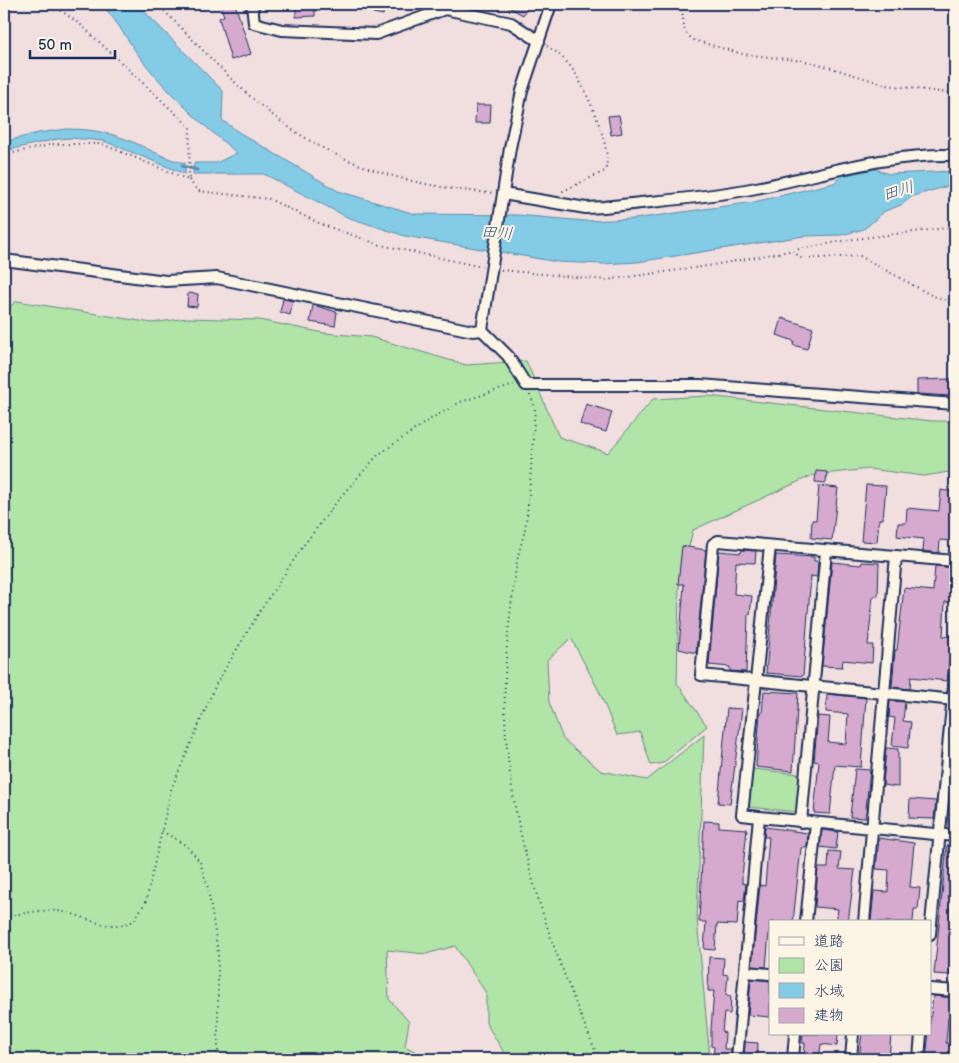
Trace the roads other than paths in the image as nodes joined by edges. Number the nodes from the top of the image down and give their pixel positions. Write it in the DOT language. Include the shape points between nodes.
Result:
graph roads {
  1 [pos="252,4"];
  2 [pos="551,4"];
  3 [pos="539,40"];
  4 [pos="955,155"];
  5 [pos="502,196"];
  6 [pos="4,260"];
  7 [pos="482,330"];
  8 [pos="955,404"];
  9 [pos="770,546"];
  10 [pos="826,551"];
  11 [pos="896,556"];
  12 [pos="955,561"];
  13 [pos="955,675"];
  14 [pos="756,680"];
  15 [pos="813,686"];
  16 [pos="884,694"];
  17 [pos="954,700"];
  18 [pos="759,818"];
  19 [pos="801,822"];
  20 [pos="816,823"];
  21 [pos="873,829"];
  22 [pos="939,835"];
  23 [pos="955,836"];
  24 [pos="806,920"];
  25 [pos="864,920"];
  26 [pos="931,920"];
  27 [pos="745,972"];
  28 [pos="769,974"];
  29 [pos="932,989"];
  30 [pos="955,991"];
  31 [pos="795,1036"];
  32 [pos="853,1036"];
  33 [pos="921,1036"];
  34 [pos="737,1059"];
  35 [pos="793,1059"];
  36 [pos="850,1059"];
  37 [pos="919,1059"];
  1 -- 3 [label="street" via="254,23 282,30 376,34 445,9 511,23"];
  2 -- 3 [label="street"];
  3 -- 5 [label="street" via="522,91"];
  4 -- 5 [label="street" via="921,154 754,188 604,207 586,208"];
  5 -- 7 [label="street"];
  6 -- 7 [label="street" via="166,281 217,278 473,331"];
  7 -- 8 [label="street" via="508,356 526,385 700,385"];
  9 -- 10 [label="street"];
  9 -- 14 [label="street"];
  9 -- 14 [label="street" via="718,541 713,544 701,675"];
  10 -- 11 [label="street"];
  10 -- 15 [label="street"];
  11 -- 12 [label="street"];
  11 -- 16 [label="street"];
  13 -- 17 [label="street"];
  14 -- 15 [label="street"];
  14 -- 18 [label="street" via="742,815"];
  15 -- 16 [label="street"];
  15 -- 19 [label="street"];
  16 -- 17 [label="street"];
  16 -- 21 [label="street"];
  17 -- 22 [label="street"];
  18 -- 19 [label="street"];
  18 -- 27 [label="street"];
  19 -- 20 [label="street"];
  20 -- 21 [label="street"];
  20 -- 24 [label="street"];
  21 -- 22 [label="street"];
  21 -- 25 [label="street"];
  22 -- 23 [label="street"];
  22 -- 26 [label="street"];
  27 -- 28 [label="street"];
  27 -- 34 [label="street"];
  29 -- 30 [label="street"];
  31 -- 35 [label="street"];
  32 -- 36 [label="street"];
  33 -- 37 [label="street"];
}
